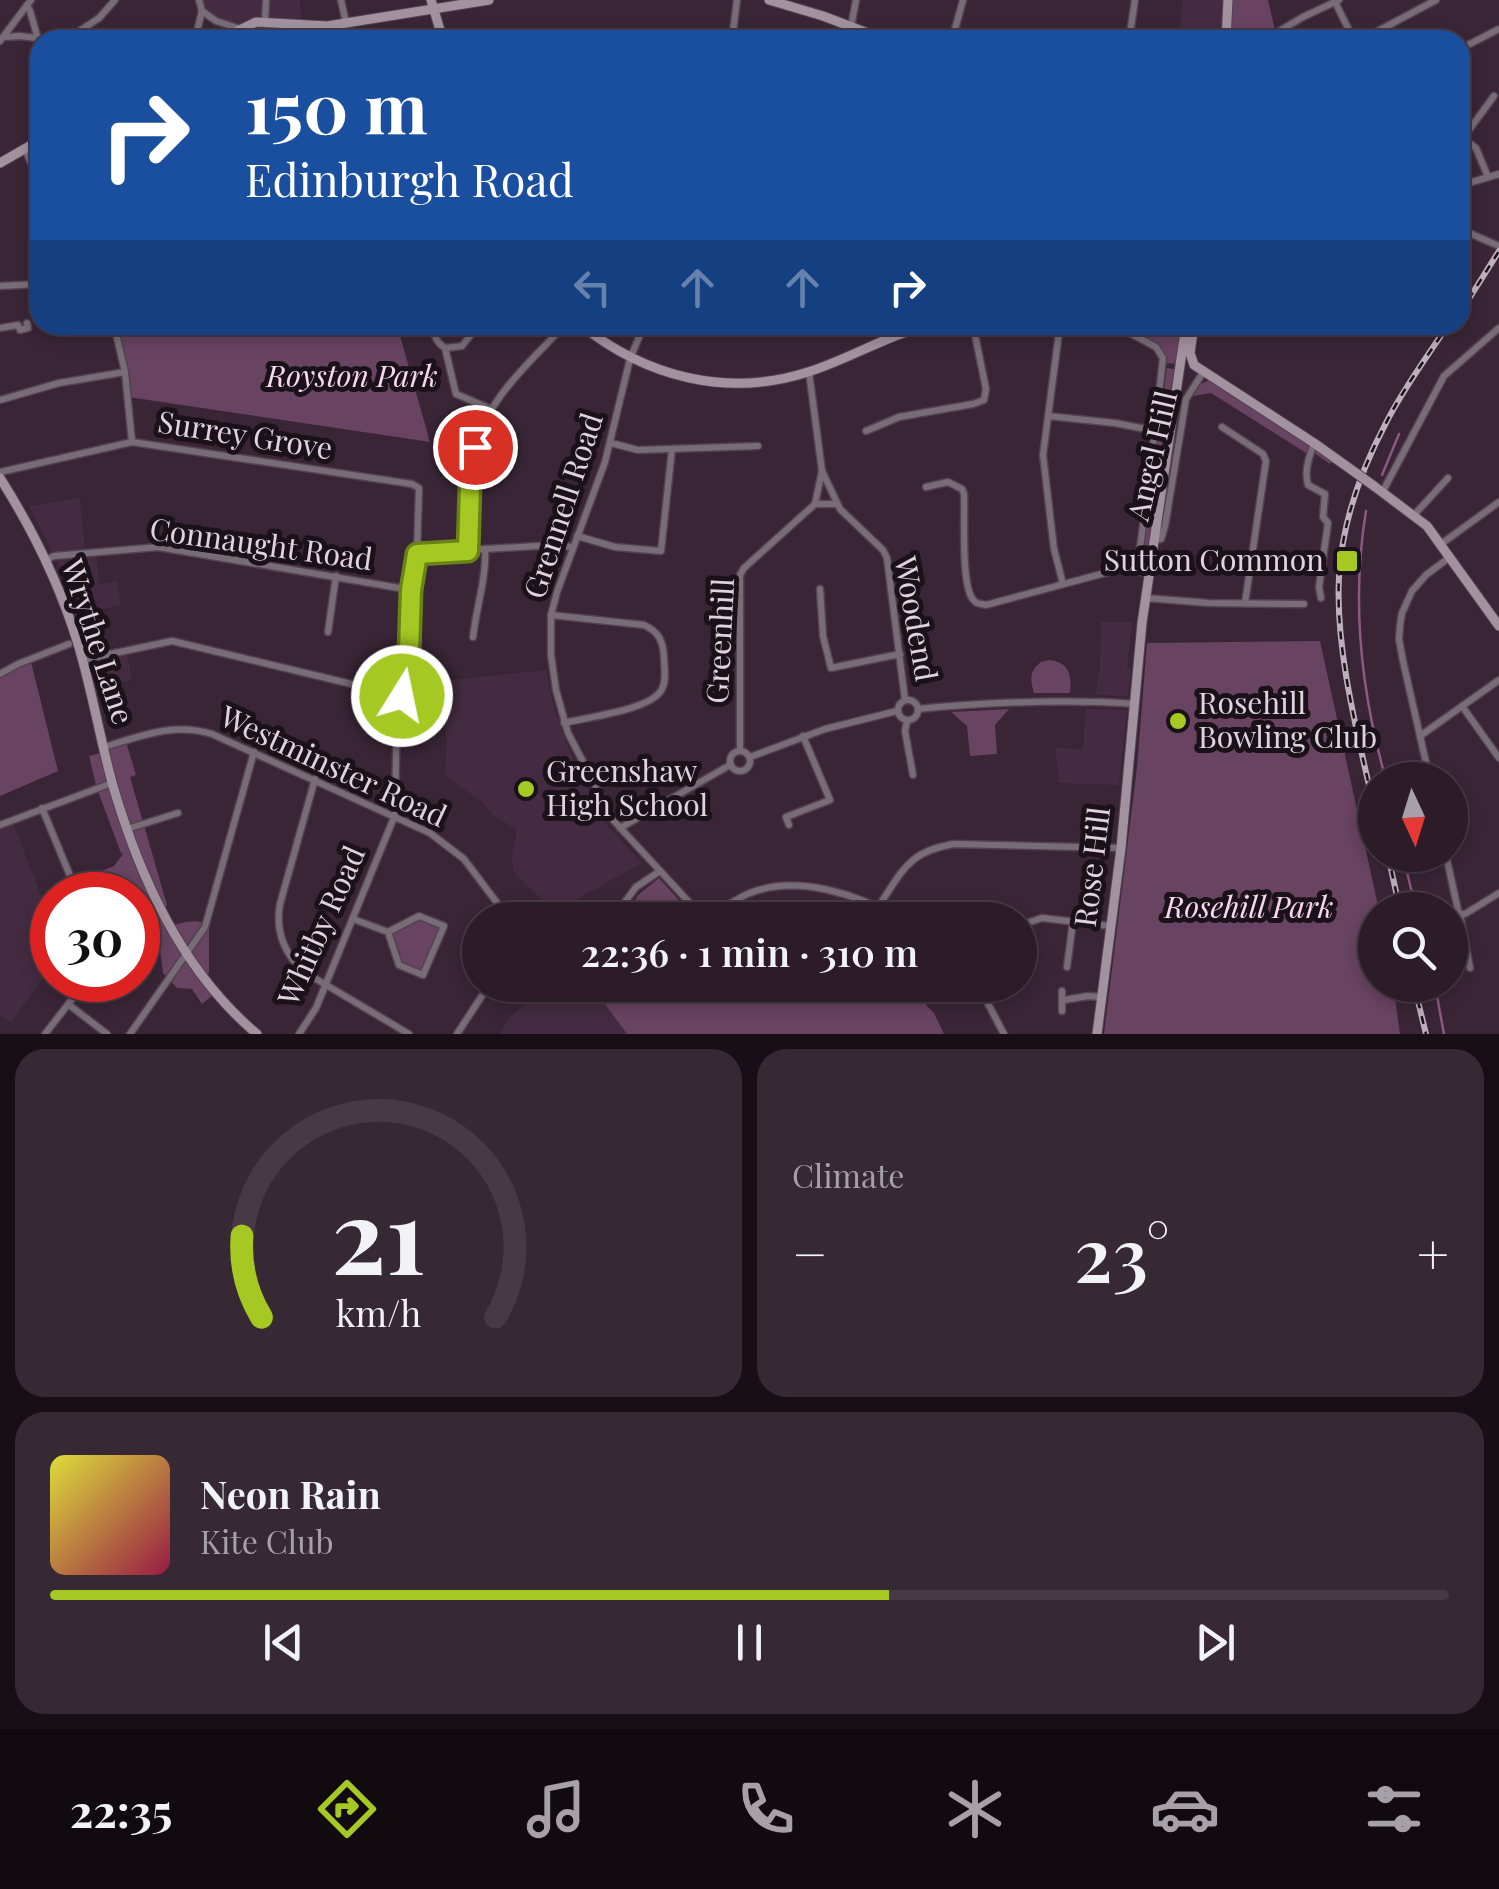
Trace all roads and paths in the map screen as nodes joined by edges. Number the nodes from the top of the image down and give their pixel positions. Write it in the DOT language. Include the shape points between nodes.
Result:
graph roads {
  1 [pos="114,0"];
  2 [pos="199,0"];
  3 [pos="266,0"];
  4 [pos="342,0"];
  5 [pos="490,0"];
  6 [pos="738,0"];
  7 [pos="769,0"];
  8 [pos="856,0"];
  9 [pos="963,0"];
  10 [pos="1135,0"];
  11 [pos="1228,0"];
  12 [pos="1436,0"];
  13 [pos="1337,1"];
  14 [pos="29,2"];
  15 [pos="432,4"];
  16 [pos="202,11"];
  17 [pos="265,21"];
  18 [pos="293,24"];
  19 [pos="346,24"];
  20 [pos="851,27"];
  21 [pos="241,28"];
  22 [pos="36,30"];
  23 [pos="81,30"];
  24 [pos="197,30"];
  25 [pos="237,30"];
  26 [pos="294,30"];
  27 [pos="440,30"];
  28 [pos="734,30"];
  29 [pos="859,30"];
  30 [pos="955,30"];
  31 [pos="1130,30"];
  32 [pos="1226,30"];
  33 [pos="1284,30"];
  34 [pos="1353,30"];
  35 [pos="1378,30"];
  36 [pos="1499,30"];
  37 [pos="30,39"];
  38 [pos="2,40"];
  39 [pos="1470,43"];
  40 [pos="1494,96"];
  41 [pos="1470,126"];
  42 [pos="1470,144"];
  43 [pos="30,145"];
  44 [pos="25,148"];
  45 [pos="30,160"];
  46 [pos="0,163"];
  47 [pos="1499,174"];
  48 [pos="1488,177"];
  49 [pos="1470,182"];
  50 [pos="1470,233"];
  51 [pos="1499,246"];
  52 [pos="30,284"];
  53 [pos="0,286"];
  54 [pos="27,323"];
  55 [pos="0,328"];
  56 [pos="1499,328"];
  57 [pos="116,335"];
  58 [pos="434,335"];
  59 [pos="556,335"];
  60 [pos="595,335"];
  61 [pos="640,335"];
  62 [pos="896,335"];
  63 [pos="976,335"];
  64 [pos="1059,335"];
  65 [pos="1134,335"];
  66 [pos="1184,335"];
  67 [pos="1193,335"];
  68 [pos="470,336"];
  69 [pos="444,348"];
  70 [pos="630,359"];
  71 [pos="1204,371"];
  72 [pos="125,372"];
  73 [pos="809,372"];
  74 [pos="0,400"];
  75 [pos="491,409"];
  76 [pos="1048,416"];
  77 [pos="1156,430"];
  78 [pos="866,431"];
  79 [pos="1225,432"];
  80 [pos="132,442"];
  81 [pos="1314,443"];
  82 [pos="611,444"];
  83 [pos="758,446"];
  84 [pos="672,449"];
  85 [pos="822,471"];
  86 [pos="0,475"];
  87 [pos="1448,478"];
  88 [pos="926,487"];
  89 [pos="1378,489"];
  90 [pos="1499,502"];
  91 [pos="815,504"];
  92 [pos="836,504"];
  93 [pos="1414,515"];
  94 [pos="577,536"];
  95 [pos="1153,540"];
  96 [pos="1440,544"];
  97 [pos="573,546"];
  98 [pos="485,550"];
  99 [pos="468,551"];
  100 [pos="417,554"];
  101 [pos="1450,557"];
  102 [pos="46,560"];
  103 [pos="1137,570"];
  104 [pos="1149,573"];
  105 [pos="336,576"];
  106 [pos="1063,584"];
  107 [pos="411,590"];
  108 [pos="820,590"];
  109 [pos="1146,598"];
  110 [pos="1322,598"];
  111 [pos="1245,602"];
  112 [pos="1304,604"];
  113 [pos="552,615"];
  114 [pos="1499,626"];
  115 [pos="328,632"];
  116 [pos="473,636"];
  117 [pos="69,644"];
  118 [pos="900,654"];
  119 [pos="82,660"];
  120 [pos="0,674"];
  121 [pos="1499,680"];
  122 [pos="397,698"];
  123 [pos="905,700"];
  124 [pos="1135,704"];
  125 [pos="1462,706"];
  126 [pos="918,709"];
  127 [pos="897,711"];
  128 [pos="907,721"];
  129 [pos="564,723"];
  130 [pos="802,736"];
  131 [pos="1420,736"];
  132 [pos="104,747"];
  133 [pos="740,751"];
  134 [pos="254,752"];
  135 [pos="750,757"];
  136 [pos="1499,758"];
  137 [pos="1426,762"];
  138 [pos="730,765"];
  139 [pos="913,775"];
  140 [pos="315,778"];
  141 [pos="112,783"];
  142 [pos="42,808"];
  143 [pos="178,813"];
  144 [pos="395,815"];
  145 [pos="0,825"];
  146 [pos="790,825"];
  147 [pos="620,828"];
  148 [pos="127,829"];
  149 [pos="1122,848"];
  150 [pos="660,871"];
  151 [pos="68,872"];
  152 [pos="1499,892"];
  153 [pos="497,902"];
  154 [pos="625,902"];
  155 [pos="689,902"];
  156 [pos="733,902"];
  157 [pos="862,902"];
  158 [pos="882,902"];
  159 [pos="1468,912"];
  160 [pos="353,918"];
  161 [pos="1037,918"];
  162 [pos="1072,921"];
  163 [pos="1112,926"];
  164 [pos="388,932"];
  165 [pos="186,954"];
  166 [pos="1468,957"];
  167 [pos="1067,967"];
  168 [pos="1470,968"];
  169 [pos="326,984"];
  170 [pos="1062,991"];
  171 [pos="1102,997"];
  172 [pos="1064,1000"];
  173 [pos="477,1002"];
  174 [pos="987,1002"];
  175 [pos="68,1004"];
  176 [pos="1062,1012"];
  177 [pos="45,1034"];
  178 [pos="106,1034"];
  179 [pos="130,1034"];
  180 [pos="257,1034"];
  181 [pos="298,1034"];
  182 [pos="409,1034"];
  183 [pos="457,1034"];
  184 [pos="1004,1034"];
  185 [pos="1097,1034"];
  1 -- 23 [label="street"];
  2 -- 16 [label="street"];
  3 -- 17 [label="street"];
  4 -- 19 [label="street"];
  5 -- 15 [label="main road"];
  6 -- 28 [label="street"];
  7 -- 20 [label="main road"];
  8 -- 20 [label="street"];
  9 -- 30 [label="street"];
  10 -- 31 [label="street"];
  11 -- 32 [label="main road"];
  12 -- 35 [label="street"];
  13 -- 33 [label="street"];
  13 -- 34 [label="street"];
  14 -- 22 [label="street"];
  14 -- 38 [label="street"];
  15 -- 19 [label="main road"];
  15 -- 27 [label="main road"];
  16 -- 21 [label="street"];
  16 -- 24 [label="street"];
  17 -- 18 [label="main road"];
  17 -- 21 [label="main road"];
  18 -- 19 [label="main road"];
  18 -- 26 [label="street"];
  20 -- 29 [label="main road"];
  21 -- 25 [label="main road"];
  36 -- 39 [label="street"];
  37 -- 38 [label="street"];
  40 -- 41 [label="street"];
  42 -- 48 [label="street"];
  43 -- 44 [label="main road"];
  44 -- 45 [label="street"];
  44 -- 46 [label="main road"];
  47 -- 48 [label="street"];
  48 -- 49 [label="street"];
  50 -- 51 [label="street"];
  52 -- 53 [label="street"];
  54 -- 55 [label="street" via="20,330"];
  56 -- 89 [label="street" via="1444,376"];
  57 -- 72 [label="street"];
  58 -- 69 [label="street"];
  59 -- 75 [label="street"];
  60 -- 70 [label="main road"];
  61 -- 70 [label="street, Grennell Road"];
  62 -- 73 [label="main road"];
  63 -- 78 [label="street" via="984,400 899,417"];
  64 -- 76 [label="street"];
  65 -- 77 [label="street" via="1163,358"];
  66 -- 95 [label="main road, Angel Hill"];
  67 -- 71 [label="main road, Angel Hill" via="1191,358"];
  68 -- 69 [label="street" via="462,346"];
  69 -- 75 [label="street" via="456,394"];
  70 -- 73 [label="main road" via="702,380 769,382"];
  70 -- 82 [label="street, Grennell Road"];
  71 -- 81 [label="main road"];
  71 -- 95 [label="street, Angel Hill" via="1186,398 1165,526"];
  72 -- 74 [label="street"];
  72 -- 80 [label="street"];
  73 -- 85 [label="street, Woodend"];
  75 -- 99 [label="street" via="472,466"];
  76 -- 77 [label="street"];
  76 -- 106 [label="street" via="1044,455"];
  77 -- 103 [label="street"];
  79 -- 111 [label="street" via="1266,461"];
  80 -- 86 [label="street, Surrey Grove"];
  80 -- 100 [label="street, Surrey Grove" via="417,485"];
  81 -- 89 [label="main road, bridge"];
  81 -- 110 [label="street" via="1306,478 1325,494 1328,522"];
  82 -- 84 [label="street"];
  82 -- 94 [label="street, Grennell Road"];
  83 -- 84 [label="street"];
  84 -- 94 [label="street" via="661,551"];
  85 -- 91 [label="street, Woodend"];
  85 -- 92 [label="street, Woodend"];
  86 -- 102 [label="main road, Wrythe Lane"];
  87 -- 93 [label="street"];
  88 -- 106 [label="street" via="948,482 962,489 966,572 979,604"];
  89 -- 93 [label="main road"];
  90 -- 96 [label="street"];
  91 -- 92 [label="street"];
  91 -- 133 [label="street, Greenhill" via="740,575"];
  92 -- 118 [label="street, Woodend" via="886,554"];
  93 -- 96 [label="main road"];
  94 -- 97 [label="street, Grennell Road"];
  95 -- 104 [label="main road, Angel Hill"];
  96 -- 101 [label="main road"];
  97 -- 98 [label="street"];
  97 -- 113 [label="street, Grennell Road"];
  98 -- 99 [label="street"];
  98 -- 116 [label="street"];
  99 -- 100 [label="street"];
  100 -- 107 [label="street, Whitby Road"];
  101 -- 114 [label="main road"];
  101 -- 131 [label="street" via="1412,591 1402,613 1399,640"];
  102 -- 105 [label="street, Connaught Road" via="158,547"];
  102 -- 119 [label="main road, Wrythe Lane"];
  103 -- 104 [label="street"];
  103 -- 106 [label="street" via="1120,568"];
  104 -- 109 [label="main road, Angel Hill"];
  105 -- 107 [label="street, Connaught Road"];
  105 -- 115 [label="street"];
  107 -- 122 [label="street, Whitby Road" via="408,683"];
  108 -- 118 [label="street" via="831,668"];
  109 -- 111 [label="street"];
  109 -- 124 [label="main road, Angel Hill"];
  111 -- 112 [label="street"];
  113 -- 129 [label="street, Grennell Road" via="553,674"];
  113 -- 129 [label="street" via="644,625 656,631 663,647 664,685 654,699"];
  117 -- 120 [label="street"];
  118 -- 123 [label="street, Woodend"];
  119 -- 122 [label="street" via="172,641"];
  119 -- 132 [label="main road, Wrythe Lane"];
  121 -- 125 [label="street"];
  122 -- 144 [label="street, Whitby Road"];
  123 -- 126 [label="street"];
  123 -- 127 [label="street"];
  124 -- 126 [label="street" via="1033,701"];
  124 -- 149 [label="main road, Rose Hill"];
  125 -- 131 [label="street"];
  125 -- 136 [label="street"];
  126 -- 128 [label="street"];
  127 -- 128 [label="street"];
  127 -- 130 [label="street"];
  128 -- 139 [label="street"];
  129 -- 147 [label="street, Grennell Road"];
  130 -- 135 [label="street"];
  130 -- 146 [label="street" via="830,800 786,817"];
  131 -- 137 [label="street"];
  132 -- 134 [label="street, Westminster Road" via="188,728"];
  132 -- 141 [label="main road, Wrythe Lane"];
  133 -- 135 [label="street"];
  133 -- 138 [label="street"];
  134 -- 140 [label="street, Westminster Road"];
  134 -- 165 [label="street" via="207,922"];
  135 -- 138 [label="street" via="744,771"];
  138 -- 147 [label="street"];
  140 -- 144 [label="street, Westminster Road"];
  140 -- 169 [label="street" via="278,922 293,961"];
  141 -- 142 [label="street"];
  141 -- 148 [label="main road, Wrythe Lane"];
  142 -- 145 [label="street"];
  142 -- 151 [label="street"];
  143 -- 148 [label="street"];
  144 -- 153 [label="street, Westminster Road" via="454,850"];
  144 -- 160 [label="street, Whitby Road"];
  147 -- 150 [label="street, Grennell Road"];
  148 -- 165 [label="main road, Wrythe Lane"];
  149 -- 158 [label="street" via="936,847 914,858"];
  149 -- 163 [label="main road, Rose Hill"];
  150 -- 154 [label="street"];
  150 -- 155 [label="street, Grennell Road"];
  152 -- 159 [label="street"];
  156 -- 157 [label="street, Grennell Road" via="791,886"];
  160 -- 164 [label="street"];
  160 -- 169 [label="street, Whitby Road"];
  161 -- 162 [label="street"];
  162 -- 163 [label="street"];
  162 -- 167 [label="street"];
  163 -- 171 [label="main road, Rose Hill"];
  164 -- 164 [label="street" via="420,916 444,926 422,974 399,966"];
  165 -- 179 [label="street"];
  165 -- 180 [label="main road, Wrythe Lane"];
  166 -- 168 [label="street"];
  169 -- 181 [label="street, Whitby Road"];
  169 -- 182 [label="street"];
  170 -- 172 [label="street"];
  171 -- 172 [label="street"];
  171 -- 185 [label="main road, Rose Hill"];
  172 -- 176 [label="street"];
  173 -- 183 [label="street"];
  174 -- 184 [label="street"];
  175 -- 177 [label="street"];
  175 -- 178 [label="street"];
}
